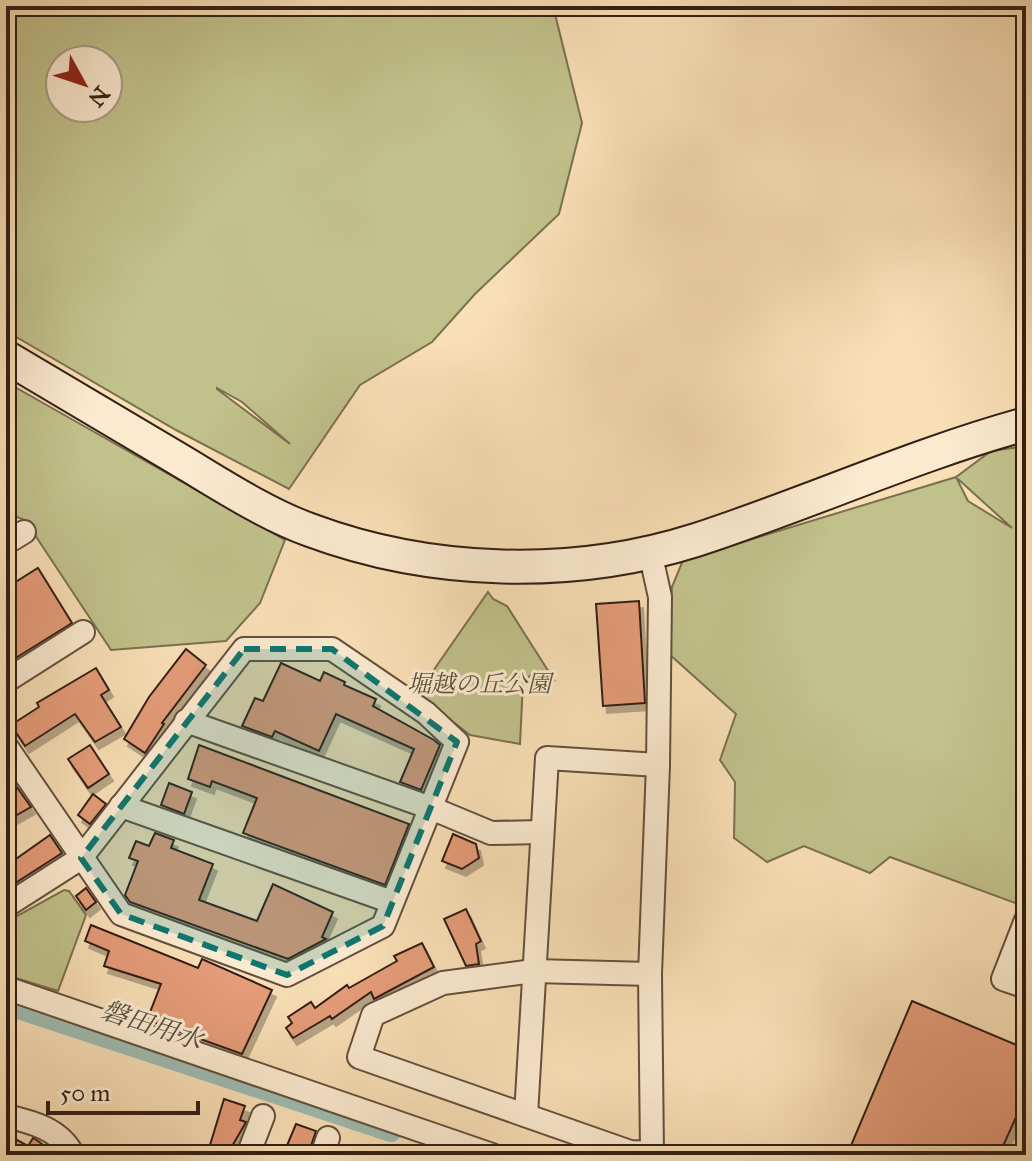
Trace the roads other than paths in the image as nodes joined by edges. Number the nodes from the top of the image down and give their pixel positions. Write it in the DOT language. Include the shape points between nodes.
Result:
graph roads {
  1 [pos="6,357"];
  2 [pos="1026,424"];
  3 [pos="650,552"];
  4 [pos="83,632"];
  5 [pos="6,681"];
  6 [pos="186,721"];
  7 [pos="6,746"];
  8 [pos="658,765"];
  9 [pos="121,806"];
  10 [pos="431,808"];
  11 [pos="542,832"];
  12 [pos="81,858"];
  13 [pos="392,902"];
  14 [pos="6,906"];
  15 [pos="1026,920"];
  16 [pos="534,971"];
  17 [pos="650,974"];
  18 [pos="1026,987"];
  19 [pos="6,988"];
  20 [pos="526,1115"];
  21 [pos="6,1116"];
  22 [pos="263,1116"];
  23 [pos="73,1155"];
  24 [pos="248,1155"];
  25 [pos="492,1155"];
  1 -- 3 [label="street" via="236,494 309,530 388,553 463,565 556,566"];
  2 -- 3 [label="street" via="963,441 696,540"];
  3 -- 8 [label="street" via="660,597"];
  4 -- 5 [label="street"];
  6 -- 9 [label="street"];
  6 -- 10 [label="street"];
  6 -- 10 [label="street" via="244,649 332,649 426,713 457,742"];
  7 -- 12 [label="street"];
  8 -- 11 [label="street" via="547,758"];
  8 -- 17 [label="street"];
  9 -- 12 [label="street"];
  9 -- 13 [label="street"];
  10 -- 11 [label="street" via="491,833"];
  10 -- 13 [label="street"];
  11 -- 16 [label="street"];
  12 -- 13 [label="street" via="121,914 287,975 383,926"];
  12 -- 14 [label="street"];
  15 -- 18 [label="street" via="1003,979"];
  16 -- 17 [label="street"];
  16 -- 20 [label="street"];
  16 -- 20 [label="street" via="443,983 373,1015 359,1057"];
  17 -- 20 [label="street" via="652,1153 630,1152"];
  19 -- 25 [label="street"];
  21 -- 23 [label="street" via="56,1134"];
  22 -- 24 [label="street"];
}
